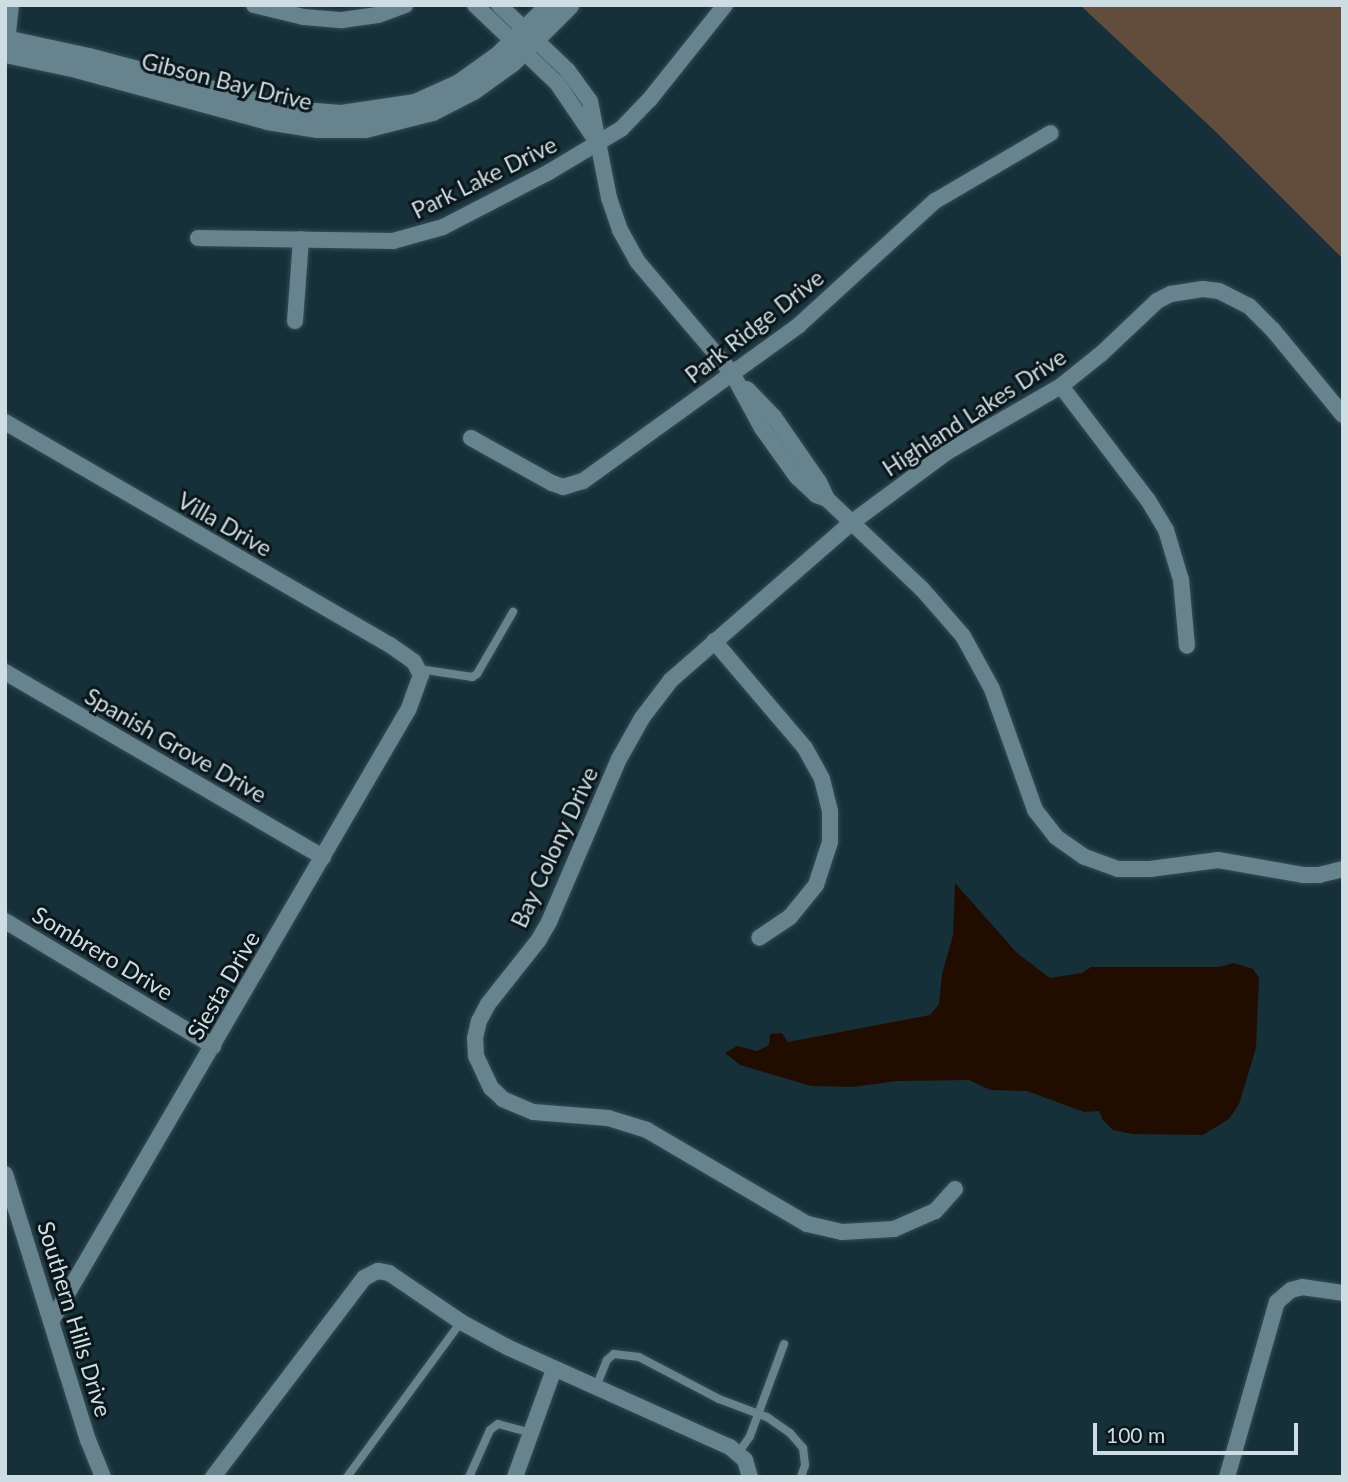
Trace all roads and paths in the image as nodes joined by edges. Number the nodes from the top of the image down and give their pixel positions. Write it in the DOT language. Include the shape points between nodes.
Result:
graph roads {
  1 [pos="11,5"];
  2 [pos="254,5"];
  3 [pos="405,5"];
  4 [pos="475,5"];
  5 [pos="499,5"];
  6 [pos="549,5"];
  7 [pos="569,5"];
  8 [pos="725,5"];
  9 [pos="525,40"];
  10 [pos="6,48"];
  11 [pos="1051,133"];
  12 [pos="598,144"];
  13 [pos="198,238"];
  14 [pos="301,239"];
  15 [pos="295,321"];
  16 [pos="732,373"];
  17 [pos="1061,386"];
  18 [pos="1343,415"];
  19 [pos="5,422"];
  20 [pos="471,438"];
  21 [pos="850,523"];
  22 [pos="513,612"];
  23 [pos="714,641"];
  24 [pos="1187,646"];
  25 [pos="419,669"];
  26 [pos="5,672"];
  27 [pos="323,857"];
  28 [pos="1343,869"];
  29 [pos="5,921"];
  30 [pos="760,938"];
  31 [pos="213,1046"];
  32 [pos="5,1174"];
  33 [pos="955,1189"];
  34 [pos="1343,1293"];
  35 [pos="52,1320"];
  36 [pos="461,1322"];
  37 [pos="783,1344"];
  38 [pos="554,1369"];
  39 [pos="595,1388"];
  40 [pos="756,1412"];
  41 [pos="531,1433"];
  42 [pos="739,1452"];
  43 [pos="103,1477"];
  44 [pos="213,1477"];
  45 [pos="346,1477"];
  46 [pos="469,1477"];
  47 [pos="515,1477"];
  48 [pos="750,1477"];
  49 [pos="801,1477"];
  50 [pos="1227,1477"];
  1 -- 10 [label="street"];
  2 -- 3 [label="street" via="342,20"];
  4 -- 9 [label="street"];
  5 -- 9 [label="street"];
  6 -- 9 [label="street, Gibson Bay Drive"];
  7 -- 9 [label="street, Gibson Bay Drive"];
  8 -- 12 [label="street, Park Lake Drive" via="639,113"];
  9 -- 10 [label="street, Gibson Bay Drive" via="493,77 432,111 388,125 341,129 267,120"];
  9 -- 12 [label="street"];
  11 -- 16 [label="street, Park Ridge Drive" via="935,201 799,325"];
  12 -- 14 [label="street, Park Lake Drive" via="427,233 393,241"];
  12 -- 16 [label="street" via="609,198 628,246"];
  13 -- 14 [label="street, Park Lake Drive"];
  14 -- 15 [label="street"];
  16 -- 20 [label="street, Park Ridge Drive" via="573,486 552,483"];
  16 -- 21 [label="street" via="774,417 787,449 820,482 827,499"];
  17 -- 18 [label="street, Highland Lakes Drive" via="1157,301 1203,289 1234,297 1262,317"];
  17 -- 21 [label="street, Highland Lakes Drive" via="947,452"];
  17 -- 24 [label="street" via="1166,530 1181,580"];
  19 -- 25 [label="street, Villa Drive" via="390,645"];
  21 -- 23 [label="street, Bay Colony Drive"];
  21 -- 28 [label="street" via="922,589 963,636 992,689 1035,810 1070,849 1101,864 1134,870 1219,860 1303,875"];
  22 -- 25 [label="lane" via="477,674"];
  23 -- 30 [label="street" via="804,748 822,779 831,811 830,842 816,885 790,917"];
  23 -- 33 [label="street, Bay Colony Drive" via="656,699 630,739 549,922 479,1021 475,1038 482,1073 491,1087 517,1107 608,1118 646,1129 790,1217 824,1230 860,1233 908,1224 935,1211"];
  25 -- 27 [label="street, Siesta Drive" via="415,697"];
  26 -- 27 [label="street, Spanish Grove Drive"];
  27 -- 31 [label="street, Siesta Drive"];
  29 -- 31 [label="street, Sombrero Drive"];
  31 -- 35 [label="street, Siesta Drive"];
  32 -- 35 [label="street, Southern Hills Drive"];
  34 -- 50 [label="street" via="1302,1287 1277,1302"];
  35 -- 43 [label="street, Southern Hills Drive"];
  36 -- 38 [label="street"];
  36 -- 44 [label="street" via="406,1283 384,1271 373,1272"];
  36 -- 45 [label="lane"];
  37 -- 40 [label="lane"];
  38 -- 39 [label="street"];
  38 -- 41 [label="street"];
  39 -- 40 [label="lane" via="607,1360 614,1353 625,1353"];
  39 -- 42 [label="street"];
  40 -- 42 [label="lane" via="750,1436"];
  40 -- 49 [label="lane" via="790,1433 803,1448"];
  41 -- 46 [label="lane" via="498,1423"];
  41 -- 47 [label="street"];
  42 -- 48 [label="street"];
}
